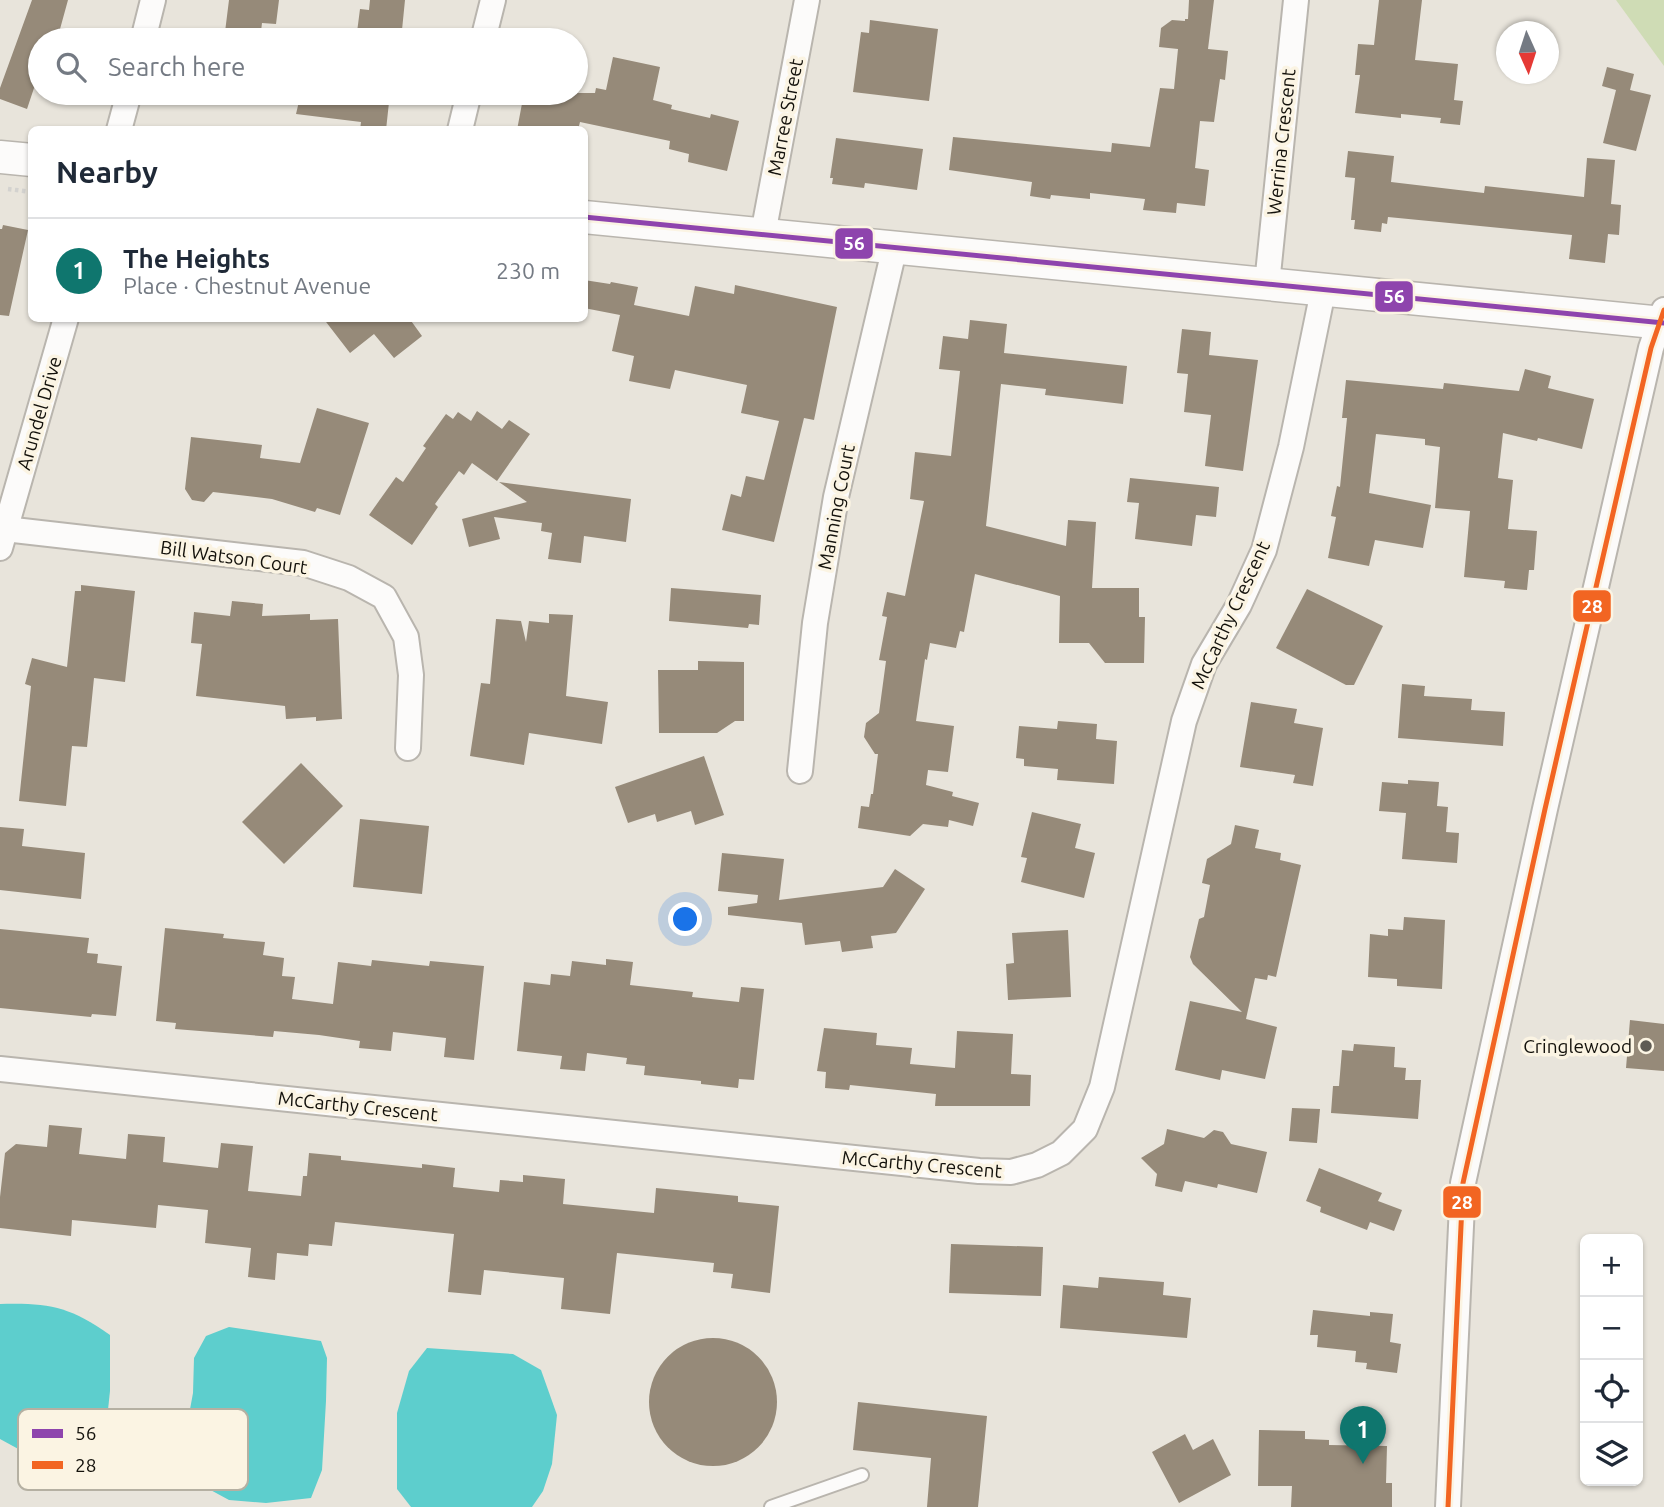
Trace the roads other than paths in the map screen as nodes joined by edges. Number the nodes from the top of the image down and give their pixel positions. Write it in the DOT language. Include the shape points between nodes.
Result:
graph roads {
  1 [pos="153,0"];
  2 [pos="493,0"];
  3 [pos="807,0"];
  4 [pos="1296,0"];
  5 [pos="146,28"];
  6 [pos="486,28"];
  7 [pos="126,105"];
  8 [pos="466,105"];
  9 [pos="121,126"];
  10 [pos="461,126"];
  11 [pos="0,157"];
  12 [pos="28,160"];
  13 [pos="588,218"];
  14 [pos="763,234"];
  15 [pos="895,246"];
  16 [pos="1267,285"];
  17 [pos="1323,291"];
  18 [pos="1663,319"];
  19 [pos="65,322"];
  20 [pos="3,539"];
  21 [pos="408,748"];
  22 [pos="800,771"];
  23 [pos="0,1069"];
  24 [pos="862,1475"];
  25 [pos="771,1507"];
  26 [pos="1448,1507"];
  1 -- 5 [label="street"];
  2 -- 6 [label="street"];
  3 -- 14 [label="street, Marree Street"];
  4 -- 16 [label="street, Werrina Crescent"];
  7 -- 9 [label="street"];
  8 -- 10 [label="street"];
  11 -- 12 [label="street"];
  13 -- 14 [label="street"];
  14 -- 15 [label="street"];
  15 -- 16 [label="street"];
  15 -- 22 [label="street, Manning Court" via="836,496 814,623"];
  16 -- 17 [label="street"];
  17 -- 18 [label="street"];
  17 -- 23 [label="street, McCarthy Crescent" via="1264,550 1204,664 1184,721 1102,1087 1085,1129 1061,1153 1012,1172 979,1171"];
  18 -- 26 [label="street" via="1651,348 1463,1183"];
  19 -- 20 [label="street, Arundel Drive"];
  20 -- 21 [label="street, Bill Watson Court" via="303,564 349,578 384,597 406,637 411,675"];
  24 -- 25 [label="lane"];
}
